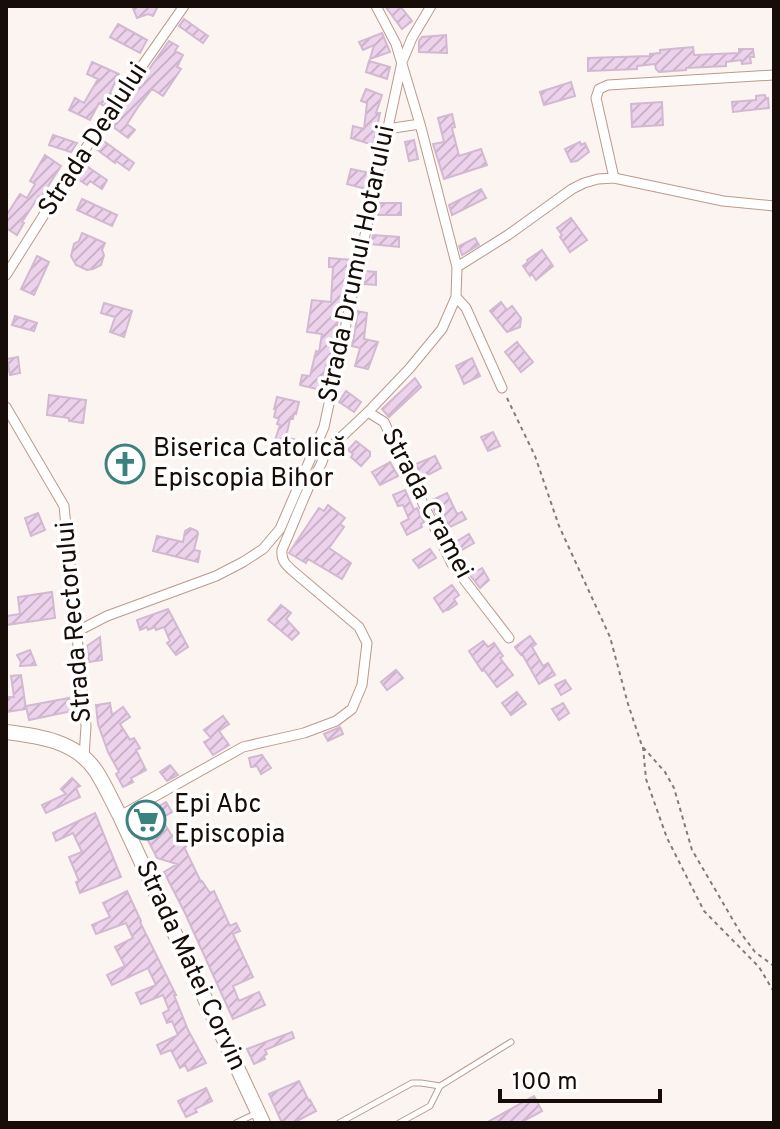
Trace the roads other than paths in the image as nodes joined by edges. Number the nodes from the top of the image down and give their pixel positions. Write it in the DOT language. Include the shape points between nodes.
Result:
graph roads {
  1 [pos="184,6"];
  2 [pos="376,6"];
  3 [pos="431,6"];
  4 [pos="402,62"];
  5 [pos="774,75"];
  6 [pos="420,124"];
  7 [pos="387,129"];
  8 [pos="614,178"];
  9 [pos="774,206"];
  10 [pos="457,267"];
  11 [pos="6,275"];
  12 [pos="456,297"];
  13 [pos="502,388"];
  14 [pos="6,407"];
  15 [pos="368,412"];
  16 [pos="315,452"];
  17 [pos="76,632"];
  18 [pos="509,638"];
  19 [pos="6,732"];
  20 [pos="84,757"];
  21 [pos="120,816"];
  22 [pos="511,1042"];
  23 [pos="440,1086"];
  24 [pos="261,1118"];
  25 [pos="236,1123"];
  26 [pos="339,1123"];
  27 [pos="399,1123"];
  1 -- 11 [label="street, Strada Dealului"];
  2 -- 4 [label="street"];
  3 -- 4 [label="street, Strada Drumul Hotarului"];
  4 -- 6 [label="street"];
  4 -- 7 [label="street, Strada Drumul Hotarului"];
  5 -- 8 [label="street" via="599,89 596,98"];
  6 -- 7 [label="street"];
  6 -- 10 [label="street"];
  7 -- 16 [label="street, Strada Drumul Hotarului"];
  8 -- 9 [label="street"];
  8 -- 10 [label="street" via="572,189"];
  10 -- 12 [label="street"];
  12 -- 13 [label="street"];
  12 -- 15 [label="street" via="442,329"];
  14 -- 17 [label="street, Strada Rectorului" via="64,506"];
  15 -- 16 [label="street" via="334,444"];
  15 -- 18 [label="street, Strada Cramei" via="384,422 452,564"];
  16 -- 17 [label="street, Strada Drumul Hotarului" via="280,529 263,549 216,576"];
  16 -- 21 [label="street" via="323,464 282,557 364,635 362,685 352,709 304,733 243,747"];
  17 -- 20 [label="street, Strada Rectorului"];
  19 -- 20 [label="main road" via="69,746"];
  20 -- 21 [label="main road, Strada Matei Corvin"];
  21 -- 24 [label="main road, Strada Matei Corvin"];
  22 -- 23 [label="lane"];
  23 -- 26 [label="lane" via="412,1083"];
  23 -- 27 [label="lane" via="430,1106"];
  24 -- 25 [label="lane"];
}
